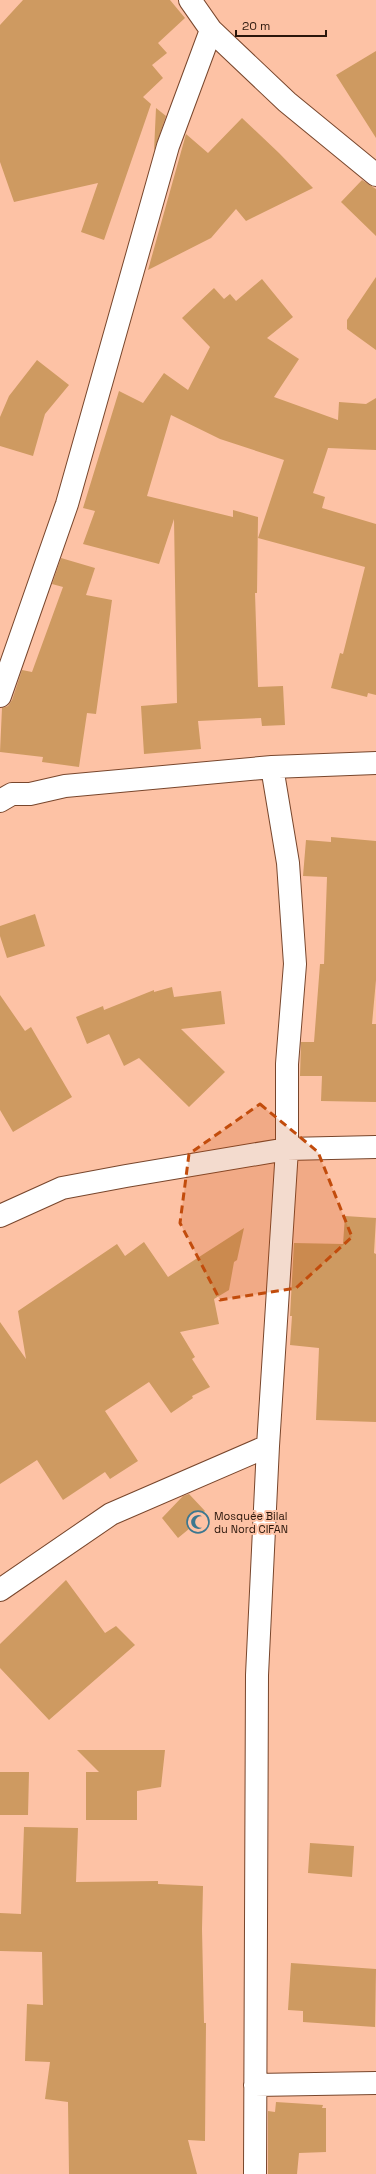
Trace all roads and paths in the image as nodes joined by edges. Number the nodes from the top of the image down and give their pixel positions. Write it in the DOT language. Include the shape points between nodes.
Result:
graph roads {
  1 [pos="190,0"];
  2 [pos="211,30"];
  3 [pos="376,175"];
  4 [pos="0,696"];
  5 [pos="376,763"];
  6 [pos="272,767"];
  7 [pos="4,793"];
  8 [pos="376,1147"];
  9 [pos="287,1148"];
  10 [pos="0,1216"];
  11 [pos="268,1446"];
  12 [pos="0,1590"];
  13 [pos="376,2083"];
  14 [pos="255,2085"];
  15 [pos="255,2174"];
  1 -- 2 [label="street"];
  2 -- 3 [label="street" via="287,102"];
  2 -- 4 [label="street" via="168,146 67,504"];
  5 -- 6 [label="street"];
  6 -- 7 [label="street" via="65,786 30,794"];
  6 -- 9 [label="street" via="288,863 295,964 287,1064"];
  8 -- 9 [label="street"];
  9 -- 10 [label="street" via="62,1188"];
  9 -- 11 [label="street"];
  11 -- 12 [label="street" via="111,1514"];
  11 -- 14 [label="street" via="257,1675"];
  13 -- 14 [label="street"];
  14 -- 15 [label="street"];
}
